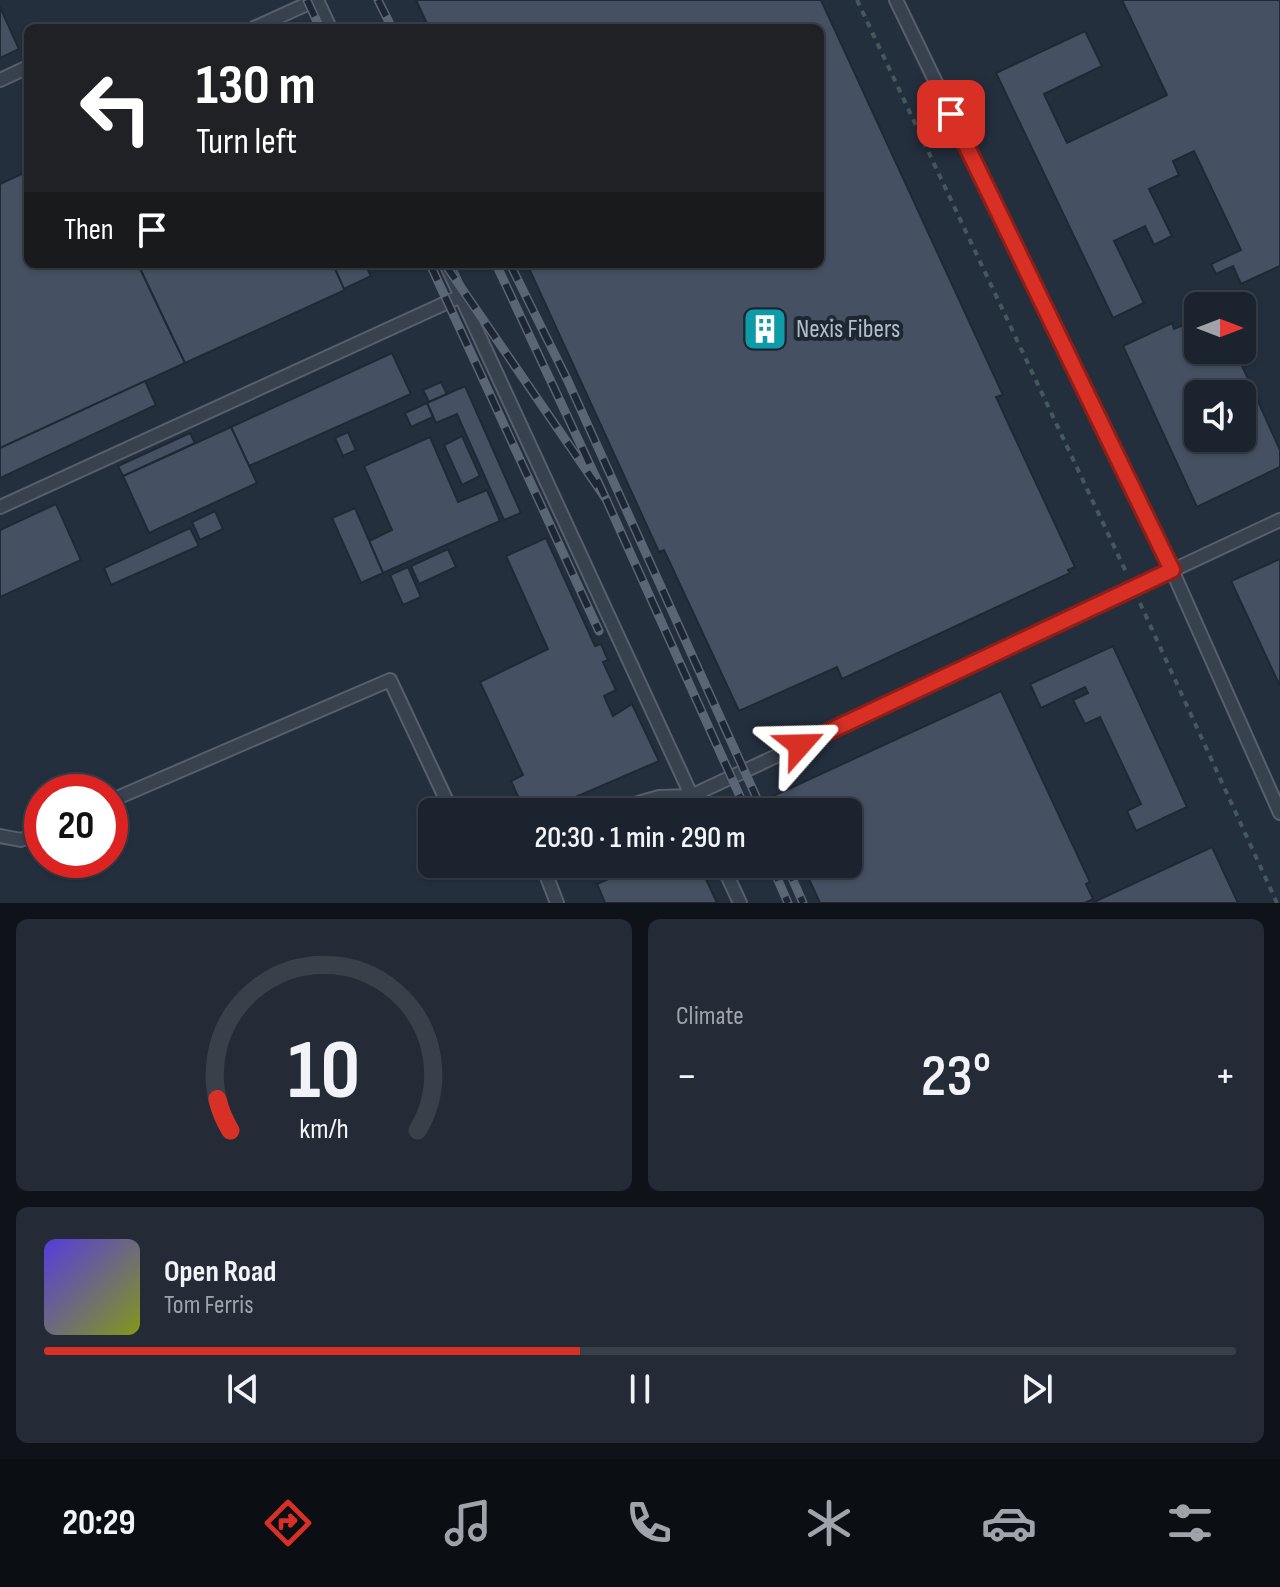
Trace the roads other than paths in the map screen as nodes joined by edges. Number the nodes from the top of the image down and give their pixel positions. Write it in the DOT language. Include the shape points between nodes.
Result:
graph roads {
  1 [pos="316,0"];
  2 [pos="896,0"];
  3 [pos="263,24"];
  4 [pos="328,24"];
  5 [pos="24,69"];
  6 [pos="0,80"];
  7 [pos="448,268"];
  8 [pos="461,296"];
  9 [pos="0,507"];
  10 [pos="1280,520"];
  11 [pos="1172,570"];
  12 [pos="128,793"];
  13 [pos="691,796"];
  14 [pos="445,798"];
  15 [pos="656,798"];
  16 [pos="1280,813"];
  17 [pos="0,836"];
  18 [pos="24,839"];
  19 [pos="547,878"];
  20 [pos="728,878"];
  21 [pos="557,903"];
  22 [pos="740,903"];
  1 -- 3 [label="lane"];
  1 -- 4 [label="lane"];
  2 -- 11 [label="lane"];
  5 -- 6 [label="lane"];
  7 -- 8 [label="lane"];
  8 -- 9 [label="lane"];
  8 -- 13 [label="lane"];
  10 -- 11 [label="lane"];
  11 -- 13 [label="lane"];
  11 -- 16 [label="lane"];
  12 -- 14 [label="lane" via="390,680"];
  13 -- 15 [label="lane"];
  17 -- 18 [label="lane"];
  19 -- 21 [label="lane"];
  20 -- 22 [label="lane"];
}
